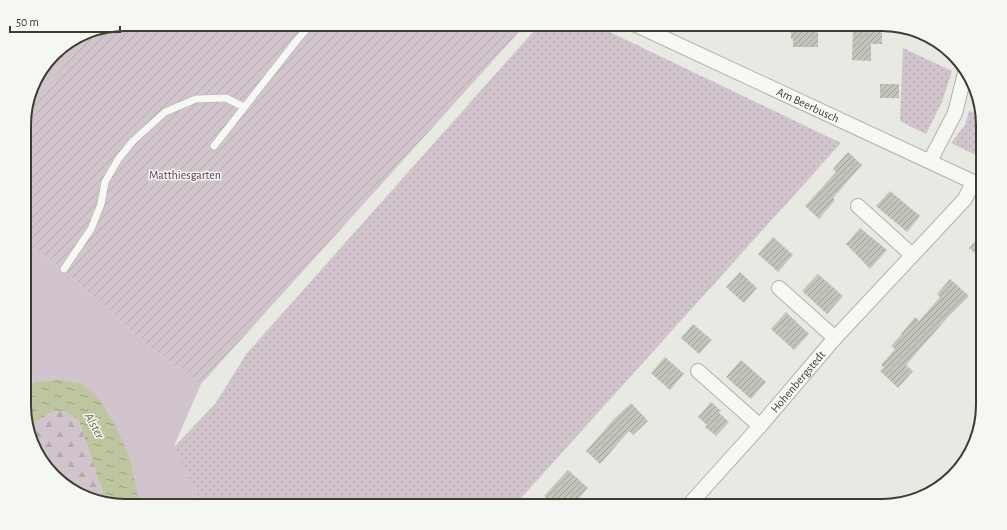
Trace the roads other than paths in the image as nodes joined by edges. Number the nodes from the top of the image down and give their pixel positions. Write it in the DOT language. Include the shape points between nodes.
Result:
graph roads {
  1 [pos="305,31"];
  2 [pos="649,31"];
  3 [pos="964,79"];
  4 [pos="244,107"];
  5 [pos="214,146"];
  6 [pos="930,161"];
  7 [pos="976,183"];
  8 [pos="976,186"];
  9 [pos="858,206"];
  10 [pos="912,255"];
  11 [pos="64,269"];
  12 [pos="779,288"];
  13 [pos="835,338"];
  14 [pos="698,371"];
  15 [pos="760,426"];
  16 [pos="694,499"];
  1 -- 4 [label="lane"];
  2 -- 6 [label="street, Am Beerbusch"];
  3 -- 6 [label="street" via="955,113"];
  4 -- 5 [label="lane"];
  4 -- 11 [label="lane" via="226,98 196,99 165,112 133,141 119,158 105,182 101,204 91,229"];
  6 -- 7 [label="street, Am Beerbusch"];
  8 -- 10 [label="street, Hohenbergstedt"];
  9 -- 10 [label="street"];
  10 -- 13 [label="street, Hohenbergstedt"];
  12 -- 13 [label="street"];
  13 -- 15 [label="street, Hohenbergstedt"];
  14 -- 15 [label="street"];
  15 -- 16 [label="street, Hohenbergstedt"];
}
